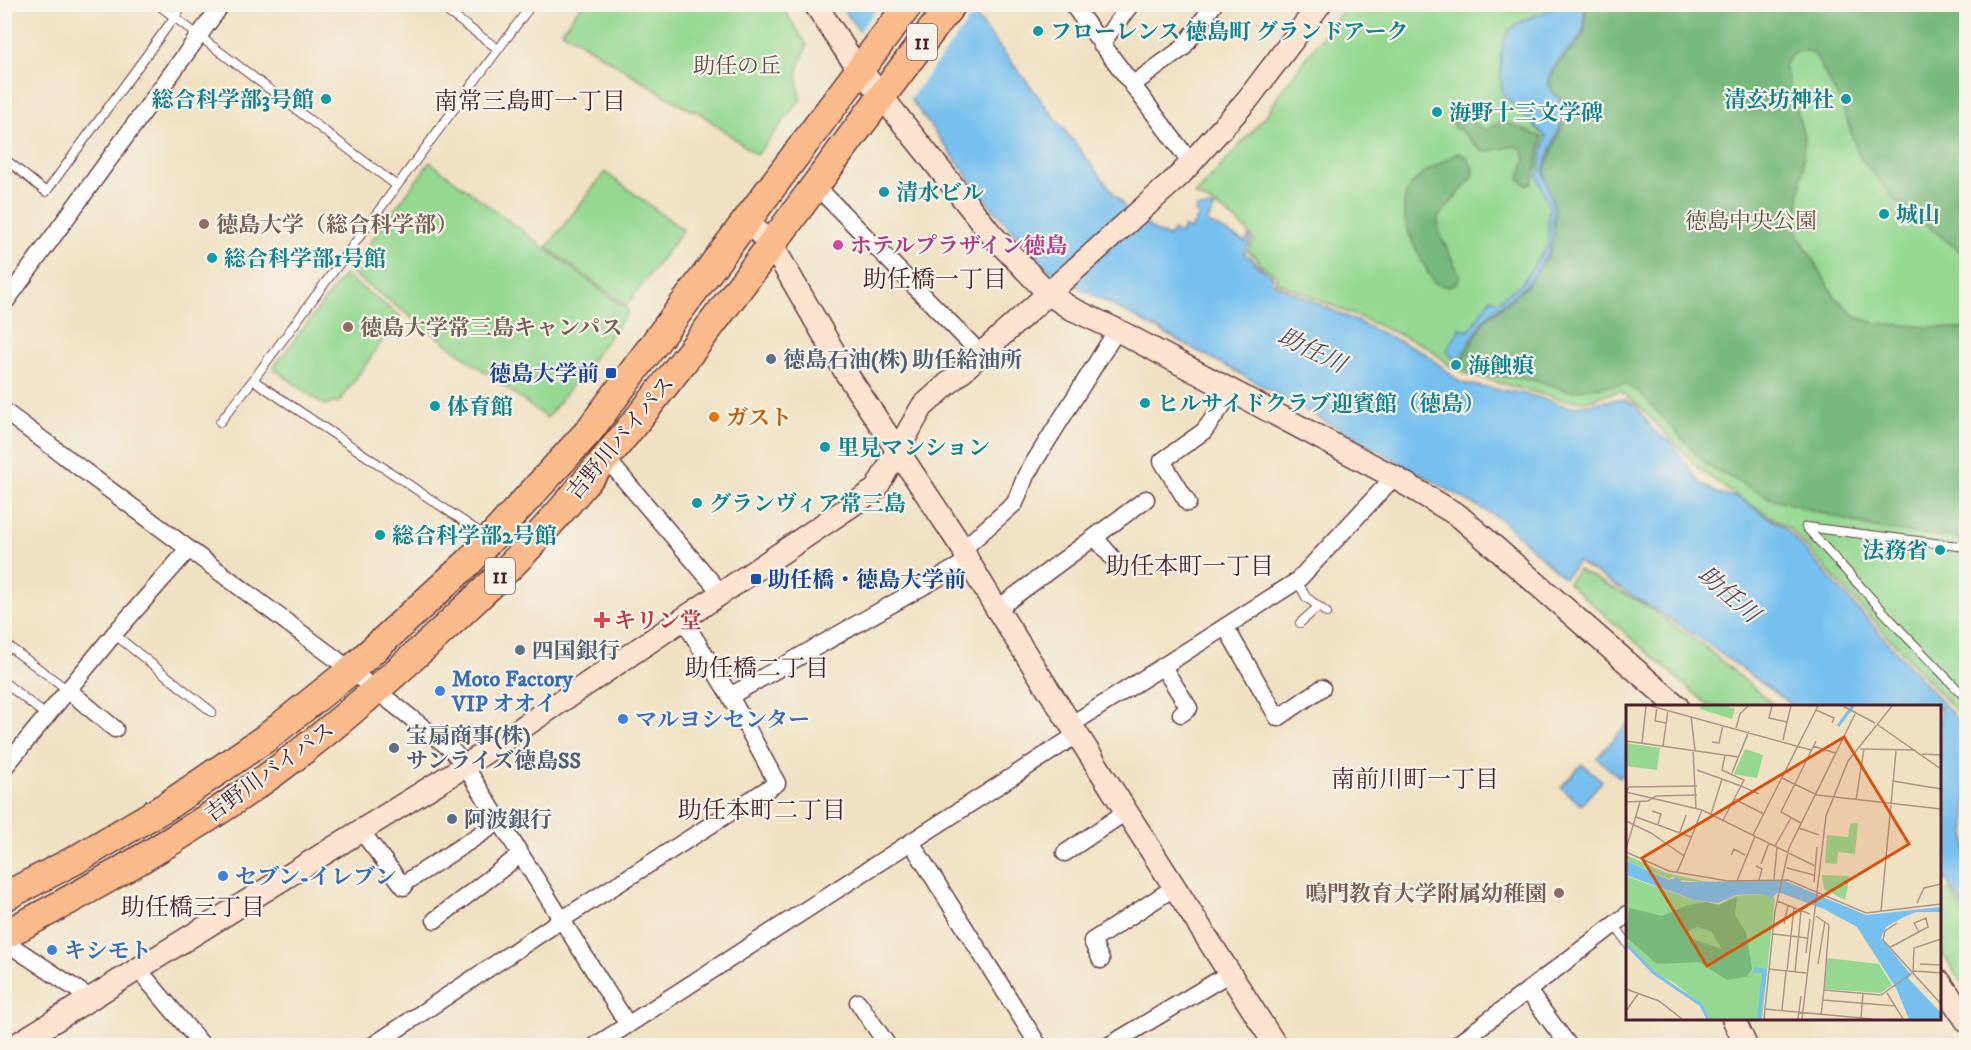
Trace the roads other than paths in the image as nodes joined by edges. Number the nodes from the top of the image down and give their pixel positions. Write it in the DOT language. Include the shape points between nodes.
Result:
graph roads {
  1 [pos="157,4"];
  2 [pos="184,4"];
  3 [pos="222,4"];
  4 [pos="437,4"];
  5 [pos="532,4"];
  6 [pos="815,4"];
  7 [pos="909,4"];
  8 [pos="952,4"];
  9 [pos="1072,4"];
  10 [pos="1131,4"];
  11 [pos="1214,4"];
  12 [pos="1320,4"];
  13 [pos="174,18"];
  14 [pos="199,37"];
  15 [pos="1101,44"];
  16 [pos="498,49"];
  17 [pos="866,60"];
  18 [pos="1132,85"];
  19 [pos="887,87"];
  20 [pos="6,162"];
  21 [pos="1191,163"];
  22 [pos="397,186"];
  23 [pos="816,186"];
  24 [pos="746,220"];
  25 [pos="772,245"];
  26 [pos="1055,288"];
  27 [pos="4,304"];
  28 [pos="1117,330"];
  29 [pos="981,354"];
  30 [pos="253,380"];
  31 [pos="1232,392"];
  32 [pos="4,411"];
  33 [pos="220,422"];
  34 [pos="900,449"];
  35 [pos="605,457"];
  36 [pos="1394,477"];
  37 [pos="1146,499"];
  38 [pos="1188,503"];
  39 [pos="1095,537"];
  40 [pos="490,540"];
  41 [pos="1966,546"];
  42 [pos="189,549"];
  43 [pos="966,555"];
  44 [pos="1115,561"];
  45 [pos="1297,581"];
  46 [pos="722,594"];
  47 [pos="1318,607"];
  48 [pos="997,609"];
  49 [pos="1327,613"];
  50 [pos="683,619"];
  51 [pos="1300,623"];
  52 [pos="1226,628"];
  53 [pos="114,634"];
  54 [pos="4,643"];
  55 [pos="1163,667"];
  56 [pos="350,671"];
  57 [pos="4,682"];
  58 [pos="1322,688"];
  59 [pos="68,690"];
  60 [pos="375,690"];
  61 [pos="730,696"];
  62 [pos="1966,698"];
  63 [pos="1676,705"];
  64 [pos="212,712"];
  65 [pos="1181,714"];
  66 [pos="48,717"];
  67 [pos="115,729"];
  68 [pos="1075,729"];
  69 [pos="465,766"];
  70 [pos="4,768"];
  71 [pos="1127,811"];
  72 [pos="499,822"];
  73 [pos="362,832"];
  74 [pos="911,842"];
  75 [pos="1065,853"];
  76 [pos="520,855"];
  77 [pos="1175,887"];
  78 [pos="4,897"];
  79 [pos="1621,919"];
  80 [pos="435,920"];
  81 [pos="561,920"];
  82 [pos="4,935"];
  83 [pos="1626,937"];
  84 [pos="4,941"];
  85 [pos="1101,960"];
  86 [pos="137,968"];
  87 [pos="1230,973"];
  88 [pos="1941,983"];
  89 [pos="1528,991"];
  90 [pos="90,998"];
  91 [pos="858,1002"];
  92 [pos="1734,1020"];
  93 [pos="1966,1020"];
  94 [pos="628,1024"];
  95 [pos="14,1046"];
  96 [pos="203,1046"];
  97 [pos="372,1046"];
  98 [pos="595,1046"];
  99 [pos="888,1046"];
  100 [pos="1040,1046"];
  101 [pos="1108,1046"];
  102 [pos="1276,1046"];
  103 [pos="1455,1046"];
  104 [pos="1569,1046"];
  105 [pos="1746,1046"];
  1 -- 13 [label="lane"];
  2 -- 13 [label="lane"];
  3 -- 14 [label="street"];
  4 -- 16 [label="lane"];
  5 -- 16 [label="lane"];
  6 -- 17 [label="street"];
  7 -- 17 [label="highway, 吉野川バイパス / 11"];
  8 -- 19 [label="highway, 吉野川バイパス / 11"];
  9 -- 15 [label="street"];
  10 -- 15 [label="street"];
  11 -- 18 [label="street" via="1183,48"];
  12 -- 21 [label="street" via="1248,99"];
  13 -- 14 [label="lane"];
  13 -- 20 [label="lane" via="46,192"];
  14 -- 22 [label="lane"];
  14 -- 27 [label="street"];
  15 -- 18 [label="street"];
  16 -- 22 [label="lane"];
  17 -- 19 [label="street"];
  17 -- 24 [label="highway, 吉野川バイパス / 11"];
  18 -- 21 [label="street"];
  19 -- 23 [label="highway, 吉野川バイパス / 11"];
  19 -- 26 [label="street" via="992,235"];
  21 -- 26 [label="street"];
  22 -- 30 [label="lane"];
  23 -- 25 [label="highway, 吉野川バイパス / 11"];
  23 -- 29 [label="street"];
  24 -- 25 [label="street"];
  24 -- 40 [label="highway, 吉野川バイパス / 11" via="588,432"];
  25 -- 34 [label="street" via="846,373"];
  25 -- 35 [label="highway, 吉野川バイパス / 11"];
  26 -- 28 [label="street" via="1070,308"];
  26 -- 29 [label="street"];
  28 -- 31 [label="street"];
  28 -- 43 [label="street" via="1026,476 1015,503"];
  29 -- 34 [label="street" via="922,407"];
  30 -- 33 [label="lane"];
  30 -- 40 [label="lane"];
  31 -- 36 [label="street"];
  31 -- 38 [label="street" via="1204,431 1162,461"];
  32 -- 42 [label="street"];
  34 -- 43 [label="street"];
  34 -- 46 [label="street" via="876,489"];
  35 -- 46 [label="street"];
  35 -- 60 [label="highway, 吉野川バイパス / 11" via="500,577"];
  36 -- 45 [label="street"];
  36 -- 63 [label="street" via="1459,516"];
  37 -- 39 [label="street"];
  39 -- 44 [label="street"];
  39 -- 48 [label="street"];
  40 -- 56 [label="highway, 吉野川バイパス / 11"];
  41 -- 62 [label="lane" via="1806,527"];
  42 -- 53 [label="street"];
  42 -- 56 [label="street"];
  43 -- 48 [label="street"];
  43 -- 61 [label="street"];
  45 -- 47 [label="lane" via="1306,597"];
  45 -- 52 [label="street"];
  46 -- 50 [label="street"];
  47 -- 49 [label="lane"];
  47 -- 51 [label="lane"];
  48 -- 68 [label="street"];
  50 -- 61 [label="street"];
  50 -- 69 [label="street"];
  52 -- 55 [label="street"];
  52 -- 58 [label="street" via="1278,718"];
  53 -- 59 [label="street"];
  53 -- 64 [label="lane"];
  54 -- 59 [label="lane"];
  55 -- 65 [label="street" via="1189,708"];
  55 -- 68 [label="street"];
  56 -- 60 [label="street"];
  56 -- 78 [label="highway, 吉野川バイパス / 11" via="266,738 167,806"];
  57 -- 66 [label="lane"];
  59 -- 66 [label="street"];
  59 -- 67 [label="street"];
  60 -- 69 [label="street" via="452,750"];
  60 -- 82 [label="highway, 吉野川バイパス / 11" via="276,771 194,826 94,888"];
  61 -- 81 [label="street" via="777,783"];
  66 -- 70 [label="street"];
  68 -- 71 [label="street"];
  68 -- 74 [label="street"];
  69 -- 72 [label="street"];
  69 -- 73 [label="street"];
  71 -- 75 [label="street"];
  71 -- 77 [label="street"];
  72 -- 73 [label="street" via="407,883"];
  72 -- 76 [label="street"];
  73 -- 86 [label="street"];
  74 -- 94 [label="street"];
  74 -- 100 [label="street"];
  76 -- 80 [label="street"];
  76 -- 81 [label="street"];
  77 -- 85 [label="street" via="1092,941"];
  77 -- 87 [label="street"];
  79 -- 83 [label="lane"];
  79 -- 89 [label="street"];
  81 -- 94 [label="street"];
  81 -- 97 [label="street"];
  84 -- 90 [label="street"];
  86 -- 90 [label="street"];
  86 -- 96 [label="street"];
  87 -- 101 [label="street"];
  87 -- 102 [label="street"];
  88 -- 93 [label="street"];
  89 -- 103 [label="street"];
  89 -- 104 [label="street"];
  90 -- 95 [label="street"];
  91 -- 99 [label="street"];
  92 -- 105 [label="street"];
  94 -- 98 [label="street"];
}
